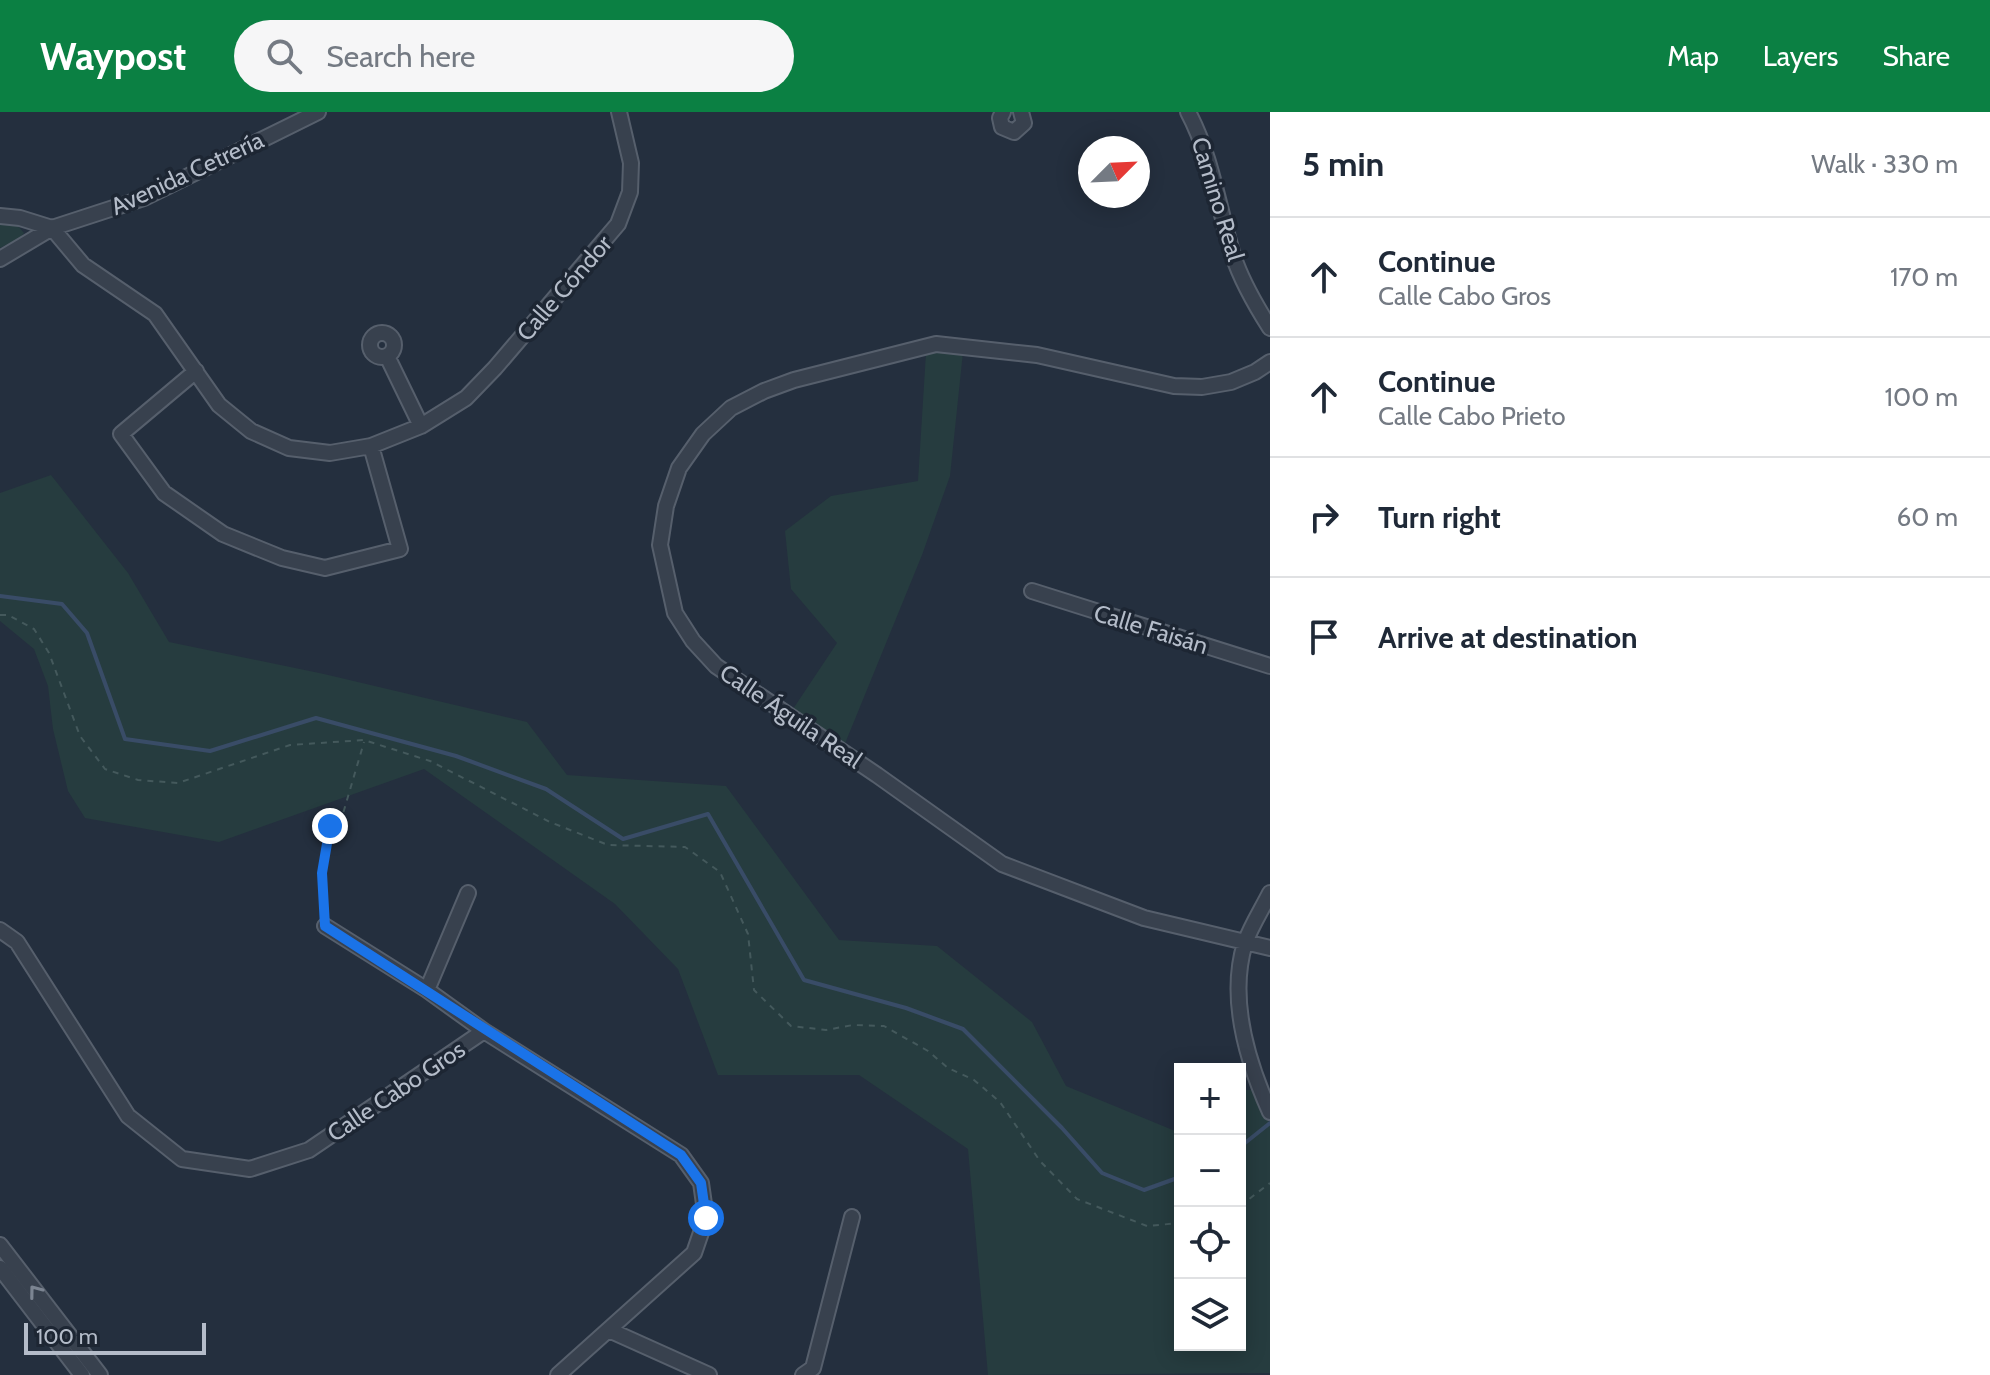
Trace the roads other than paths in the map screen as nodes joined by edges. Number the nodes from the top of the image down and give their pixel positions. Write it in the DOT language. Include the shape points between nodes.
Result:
graph roads {
  1 [pos="279,112"];
  2 [pos="318,112"];
  3 [pos="619,112"];
  4 [pos="1003,112"];
  5 [pos="1021,112"];
  6 [pos="1188,112"];
  7 [pos="285,128"];
  8 [pos="0,216"];
  9 [pos="52,228"];
  10 [pos="0,259"];
  11 [pos="1270,328"];
  12 [pos="387,356"];
  13 [pos="1270,362"];
  14 [pos="196,371"];
  15 [pos="421,426"];
  16 [pos="371,446"];
  17 [pos="1032,591"];
  18 [pos="1270,666"];
  19 [pos="468,893"];
  20 [pos="1270,893"];
  21 [pos="325,926"];
  22 [pos="0,930"];
  23 [pos="1246,943"];
  24 [pos="1270,948"];
  25 [pos="427,990"];
  26 [pos="484,1031"];
  27 [pos="1270,1111"];
  28 [pos="852,1217"];
  29 [pos="0,1245"];
  30 [pos="0,1268"];
  31 [pos="609,1330"];
  32 [pos="82,1375"];
  33 [pos="100,1375"];
  34 [pos="558,1375"];
  35 [pos="709,1375"];
  36 [pos="803,1375"];
  1 -- 7 [label="street"];
  2 -- 7 [label="street, Avenida Cetrería"];
  3 -- 15 [label="street, Calle Cóndor" via="631,163 630,192 618,224 476,388"];
  4 -- 5 [label="street" via="1002,127 1014,132 1024,123"];
  6 -- 11 [label="street, Camino Real" via="1208,160 1234,259"];
  7 -- 9 [label="street, Avenida Cetrería" via="144,198"];
  8 -- 9 [label="street"];
  9 -- 10 [label="street, Avenida Cetrería"];
  9 -- 14 [label="street, Calle Cóndor" via="83,265 155,314"];
  12 -- 15 [label="street"];
  13 -- 23 [label="street, Calle Águila Real" via="1231,382 1174,386 1037,355 936,344 794,380 731,408 703,434 679,468 660,545 675,613 716,666 1002,864 1144,918"];
  14 -- 16 [label="street, Calle Cóndor" via="219,405 251,431 289,448 330,453"];
  14 -- 16 [label="street" via="121,434 164,493 223,534 282,558 325,568 400,549"];
  15 -- 16 [label="street, Calle Cóndor"];
  17 -- 18 [label="street, Calle Faisán"];
  19 -- 25 [label="street"];
  20 -- 23 [label="street"];
  21 -- 25 [label="street"];
  22 -- 26 [label="street, Calle Cabo Gros" via="17,942 128,1116 182,1159 250,1169 309,1150"];
  23 -- 24 [label="street, Calle Águila Real"];
  23 -- 27 [label="street" via="1238,987 1242,1024"];
  25 -- 26 [label="street"];
  26 -- 31 [label="street, Calle Cabo Gros" via="681,1155 701,1183 706,1218 694,1253"];
  28 -- 36 [label="street" via="813,1368"];
  33 -- 29 [label="street, one-way"];
  30 -- 32 [label="street"];
  31 -- 34 [label="street, Calle Cabo Gros"];
  31 -- 35 [label="street"];
}
